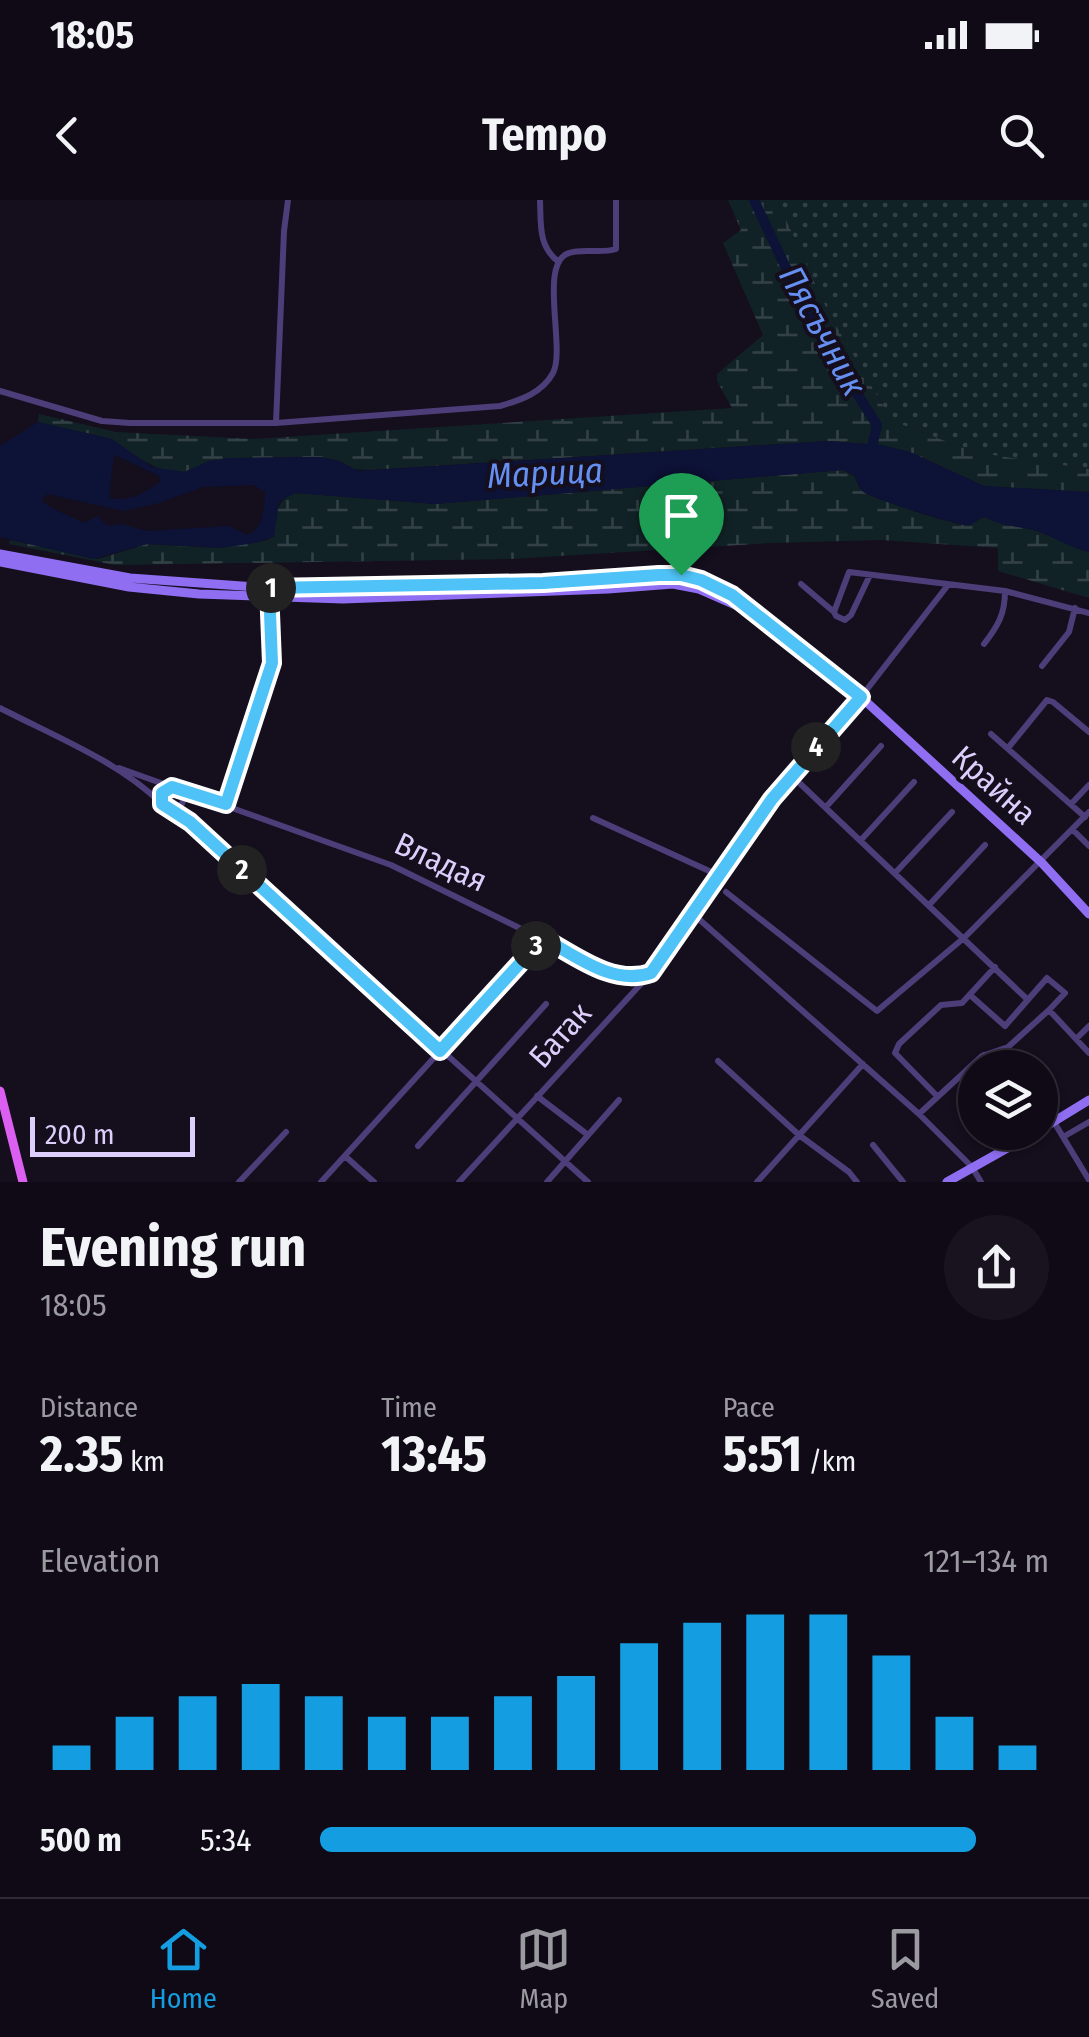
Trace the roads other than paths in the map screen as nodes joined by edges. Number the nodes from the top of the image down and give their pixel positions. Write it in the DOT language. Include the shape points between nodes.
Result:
graph roads {
  1 [pos="288,200"];
  2 [pos="540,200"];
  3 [pos="616,200"];
  4 [pos="560,262"];
  5 [pos="0,391"];
  6 [pos="276,423"];
  7 [pos="0,554"];
  8 [pos="0,562"];
  9 [pos="870,575"];
  10 [pos="801,584"];
  11 [pos="948,585"];
  12 [pos="1005,591"];
  13 [pos="269,593"];
  14 [pos="1075,608"];
  15 [pos="834,612"];
  16 [pos="1089,612"];
  17 [pos="984,644"];
  18 [pos="1042,666"];
  19 [pos="861,697"];
  20 [pos="0,708"];
  21 [pos="1089,732"];
  22 [pos="991,734"];
  23 [pos="881,746"];
  24 [pos="1008,748"];
  25 [pos="108,765"];
  26 [pos="791,775"];
  27 [pos="914,782"];
  28 [pos="1089,785"];
  29 [pos="176,788"];
  30 [pos="202,797"];
  31 [pos="183,803"];
  32 [pos="162,804"];
  33 [pos="226,804"];
  34 [pos="1071,804"];
  35 [pos="826,807"];
  36 [pos="175,810"];
  37 [pos="952,812"];
  38 [pos="1087,815"];
  39 [pos="592,818"];
  40 [pos="1073,830"];
  41 [pos="861,840"];
  42 [pos="985,845"];
  43 [pos="1089,846"];
  44 [pos="1042,862"];
  45 [pos="896,872"];
  46 [pos="718,875"];
  47 [pos="726,892"];
  48 [pos="930,904"];
  49 [pos="692,913"];
  50 [pos="1089,914"];
  51 [pos="965,937"];
  52 [pos="543,938"];
  53 [pos="996,968"];
  54 [pos="651,973"];
  55 [pos="970,996"];
  56 [pos="1028,1000"];
  57 [pos="546,1004"];
  58 [pos="1049,1010"];
  59 [pos="1089,1026"];
  60 [pos="1076,1039"];
  61 [pos="999,1050"];
  62 [pos="440,1051"];
  63 [pos="1089,1053"];
  64 [pos="718,1061"];
  65 [pos="863,1064"];
  66 [pos="958,1078"];
  67 [pos="478,1081"];
  68 [pos="0,1091"];
  69 [pos="538,1096"];
  70 [pos="937,1096"];
  71 [pos="619,1100"];
  72 [pos="1089,1100"];
  73 [pos="919,1114"];
  74 [pos="518,1118"];
  75 [pos="1058,1118"];
  76 [pos="1089,1122"];
  77 [pos="286,1132"];
  78 [pos="588,1135"];
  79 [pos="798,1135"];
  80 [pos="1058,1135"];
  81 [pos="1064,1138"];
  82 [pos="873,1145"];
  83 [pos="418,1146"];
  84 [pos="1002,1150"];
  85 [pos="345,1156"];
  86 [pos="565,1162"];
  87 [pos="972,1167"];
  88 [pos="1089,1180"];
  89 [pos="24,1182"];
  90 [pos="239,1182"];
  91 [pos="322,1182"];
  92 [pos="374,1182"];
  93 [pos="459,1182"];
  94 [pos="547,1182"];
  95 [pos="588,1182"];
  96 [pos="757,1182"];
  97 [pos="857,1182"];
  98 [pos="903,1182"];
  99 [pos="947,1182"];
  100 [pos="981,1182"];
  1 -- 6 [label="street"];
  2 -- 4 [label="street" via="544,244"];
  3 -- 4 [label="street" via="616,249 569,253"];
  4 -- 6 [label="street" via="554,282 556,368 522,400"];
  5 -- 6 [label="street" via="102,421"];
  7 -- 13 [label="street" via="130,578"];
  8 -- 13 [label="street" via="128,587"];
  9 -- 11 [label="street"];
  9 -- 15 [label="street" via="849,572"];
  9 -- 15 [label="street" via="850,615 841,620"];
  10 -- 15 [label="street"];
  11 -- 12 [label="street"];
  11 -- 19 [label="street, Батак"];
  12 -- 14 [label="street"];
  12 -- 17 [label="street" via="1005,609"];
  13 -- 19 [label="street" via="681,575 732,595"];
  13 -- 33 [label="street" via="272,663"];
  14 -- 16 [label="street"];
  14 -- 18 [label="street" via="1069,632"];
  19 -- 26 [label="street, Батак"];
  19 -- 44 [label="street, Крайна"];
  20 -- 25 [label="street, Владая"];
  21 -- 24 [label="street" via="1047,700"];
  22 -- 24 [label="street"];
  23 -- 35 [label="street"];
  24 -- 34 [label="street"];
  25 -- 29 [label="street, Владая"];
  25 -- 32 [label="street, Владая"];
  26 -- 35 [label="street"];
  26 -- 46 [label="street, Батак"];
  27 -- 41 [label="street"];
  28 -- 34 [label="street"];
  29 -- 30 [label="street, Владая"];
  29 -- 31 [label="street"];
  29 -- 32 [label="street" via="162,793"];
  30 -- 31 [label="street"];
  30 -- 33 [label="street, Владая"];
  31 -- 36 [label="street"];
  32 -- 36 [label="street, Владая"];
  33 -- 52 [label="street, Владая" via="391,865"];
  34 -- 38 [label="street"];
  35 -- 41 [label="street"];
  36 -- 62 [label="street, Владая"];
  37 -- 45 [label="street"];
  38 -- 40 [label="street"];
  39 -- 46 [label="street"];
  40 -- 43 [label="street"];
  40 -- 44 [label="street"];
  41 -- 45 [label="street"];
  42 -- 48 [label="street"];
  44 -- 50 [label="street, Крайна"];
  44 -- 51 [label="street"];
  45 -- 48 [label="street"];
  46 -- 49 [label="street, Батак"];
  47 -- 51 [label="street" via="877,1011"];
  48 -- 51 [label="street"];
  49 -- 54 [label="street, Батак"];
  49 -- 65 [label="street"];
  51 -- 53 [label="street"];
  52 -- 54 [label="street, Владая" via="616,976"];
  52 -- 62 [label="street"];
  53 -- 55 [label="street"];
  53 -- 56 [label="street"];
  54 -- 69 [label="street, Батак"];
  55 -- 56 [label="street" via="1005,1026"];
  55 -- 70 [label="street" via="942,1005 894,1053"];
  56 -- 58 [label="street" via="1048,978 1064,993"];
  57 -- 67 [label="street"];
  58 -- 60 [label="street"];
  58 -- 61 [label="street"];
  59 -- 60 [label="street"];
  60 -- 63 [label="street"];
  62 -- 67 [label="street, Владая"];
  62 -- 85 [label="street"];
  64 -- 79 [label="street"];
  65 -- 73 [label="street"];
  65 -- 79 [label="street"];
  66 -- 70 [label="street"];
  67 -- 74 [label="street, Владая"];
  67 -- 83 [label="street"];
  68 -- 89 [label="main road"];
  69 -- 74 [label="street, Батак"];
  69 -- 78 [label="street"];
  70 -- 73 [label="street"];
  71 -- 78 [label="street"];
  72 -- 75 [label="street"];
  73 -- 87 [label="street"];
  74 -- 86 [label="street, Владая"];
  74 -- 93 [label="street, Батак"];
  76 -- 81 [label="street"];
  77 -- 90 [label="street"];
  78 -- 86 [label="street"];
  79 -- 96 [label="street"];
  79 -- 97 [label="street"];
  80 -- 81 [label="street"];
  81 -- 88 [label="street"];
  82 -- 98 [label="street"];
  84 -- 87 [label="street"];
  85 -- 91 [label="street"];
  85 -- 92 [label="street"];
  86 -- 94 [label="street"];
  86 -- 95 [label="street, Владая"];
  87 -- 99 [label="street"];
  87 -- 100 [label="street"];
}
